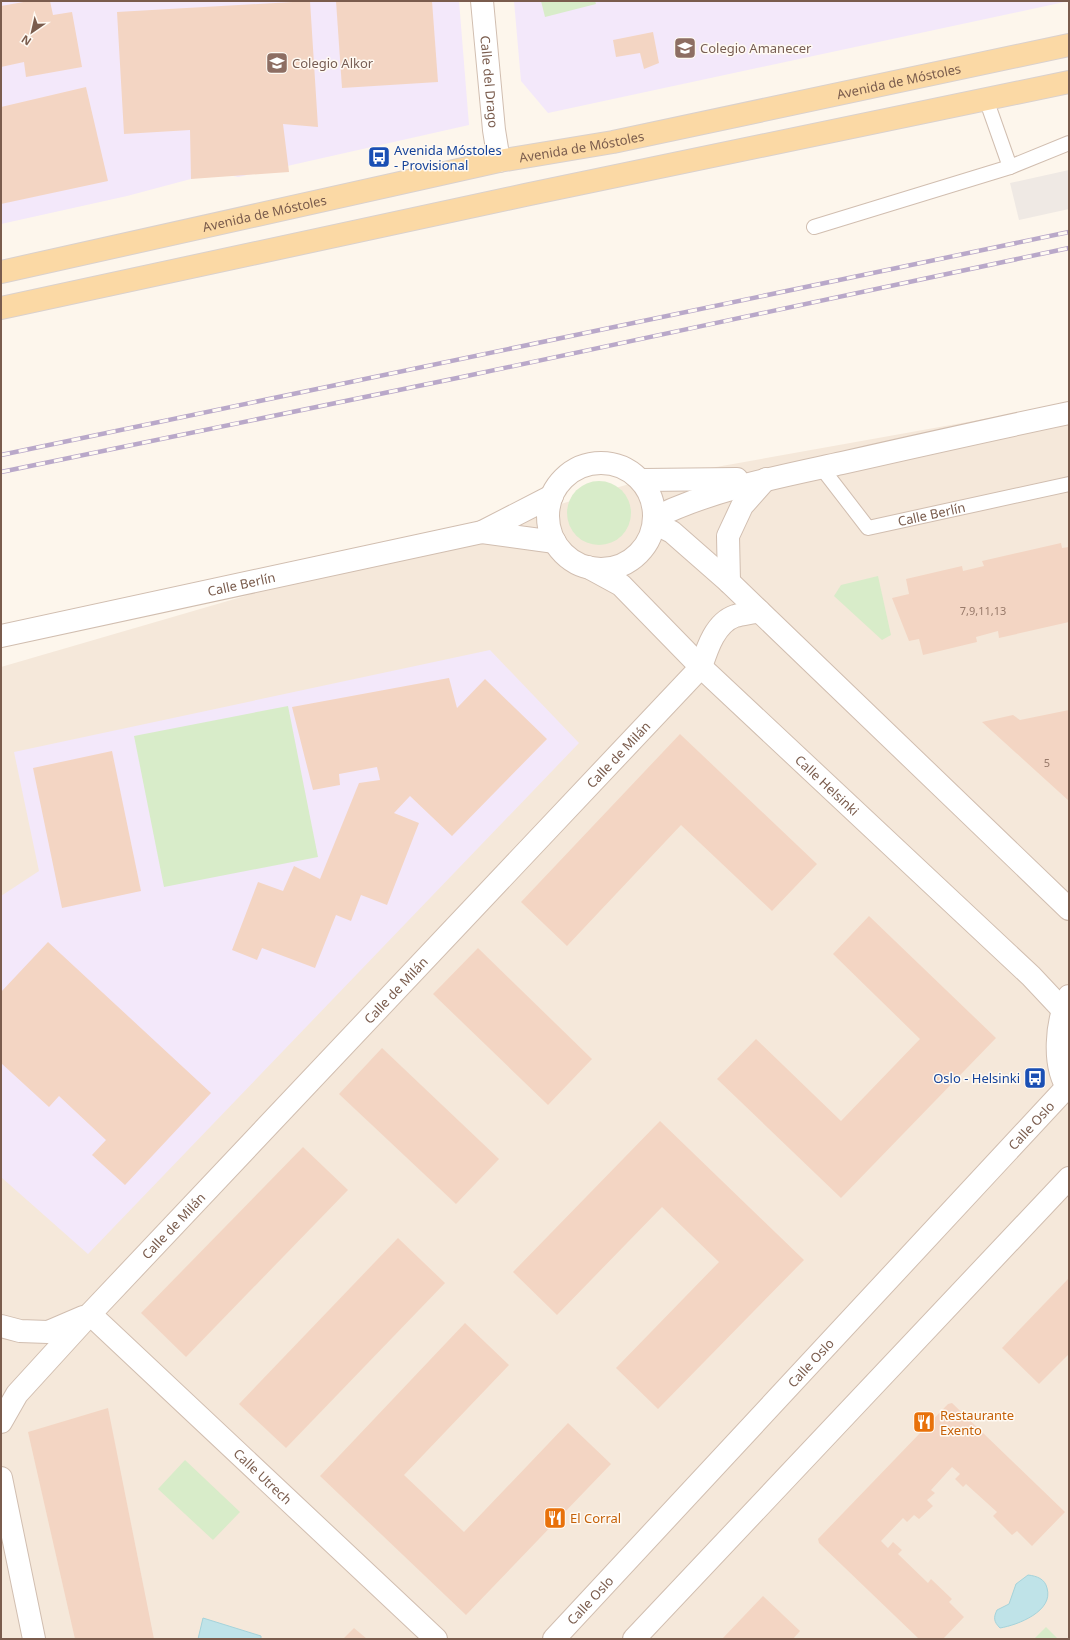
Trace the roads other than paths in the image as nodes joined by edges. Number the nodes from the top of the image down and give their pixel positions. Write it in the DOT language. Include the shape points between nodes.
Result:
graph roads {
  1 [pos="482,1"];
  2 [pos="1069,45"];
  3 [pos="1069,82"];
  4 [pos="986,99"];
  5 [pos="1069,143"];
  6 [pos="499,161"];
  7 [pos="1010,167"];
  8 [pos="814,226"];
  9 [pos="1,272"];
  10 [pos="1,308"];
  11 [pos="1069,413"];
  12 [pos="821,467"];
  13 [pos="766,478"];
  14 [pos="643,480"];
  15 [pos="1069,484"];
  16 [pos="552,496"];
  17 [pos="654,520"];
  18 [pos="482,532"];
  19 [pos="555,542"];
  20 [pos="588,567"];
  21 [pos="729,582"];
  22 [pos="759,611"];
  23 [pos="1,636"];
  24 [pos="701,667"];
  25 [pos="1069,909"];
  26 [pos="1066,1002"];
  27 [pos="1068,1089"];
  28 [pos="1069,1178"];
  29 [pos="90,1314"];
  30 [pos="1,1326"];
  31 [pos="1,1422"];
  32 [pos="1,1478"];
  33 [pos="34,1639"];
  34 [pos="436,1639"];
  35 [pos="554,1639"];
  36 [pos="634,1639"];
  1 -- 6 [label="street, Calle del Drago"];
  2 -- 6 [label="main road, Avenida de Móstoles" via="613,142"];
  3 -- 4 [label="main road"];
  4 -- 7 [label="lane"];
  4 -- 10 [label="main road"];
  5 -- 7 [label="lane"];
  6 -- 9 [label="main road, Avenida de Móstoles"];
  7 -- 8 [label="lane"];
  11 -- 12 [label="street"];
  12 -- 13 [label="street"];
  12 -- 15 [label="lane, Calle Berlín" via="868,528"];
  13 -- 14 [label="street"];
  13 -- 17 [label="street" via="677,506"];
  13 -- 21 [label="street" via="742,506 728,536"];
  14 -- 16 [label="street" via="623,468 607,463 590,464 574,470 561,481"];
  14 -- 17 [label="street" via="655,506"];
  16 -- 18 [label="street, Calle Berlín"];
  16 -- 19 [label="street" via="548,525"];
  17 -- 20 [label="street" via="648,540 638,555 623,564 606,569"];
  17 -- 21 [label="street" via="672,532"];
  18 -- 19 [label="street, Calle Berlín"];
  18 -- 23 [label="street, Calle Berlín"];
  19 -- 20 [label="street" via="575,562"];
  20 -- 24 [label="street, Calle Helsinki" via="621,585"];
  21 -- 22 [label="street"];
  22 -- 24 [label="street" via="734,616 720,626 708,646"];
  22 -- 25 [label="street"];
  24 -- 26 [label="street, Calle Helsinki" via="1031,976"];
  24 -- 29 [label="street, Calle de Milán"];
  26 -- 27 [label="street" via="1057,1043 1061,1070"];
  27 -- 35 [label="street, Calle Oslo"];
  28 -- 36 [label="street"];
  29 -- 30 [label="street, Calle de Milán" via="48,1332 20,1331"];
  29 -- 31 [label="street, Calle de Milán" via="17,1394"];
  29 -- 34 [label="street, Calle Utrech"];
  32 -- 33 [label="street"];
}
